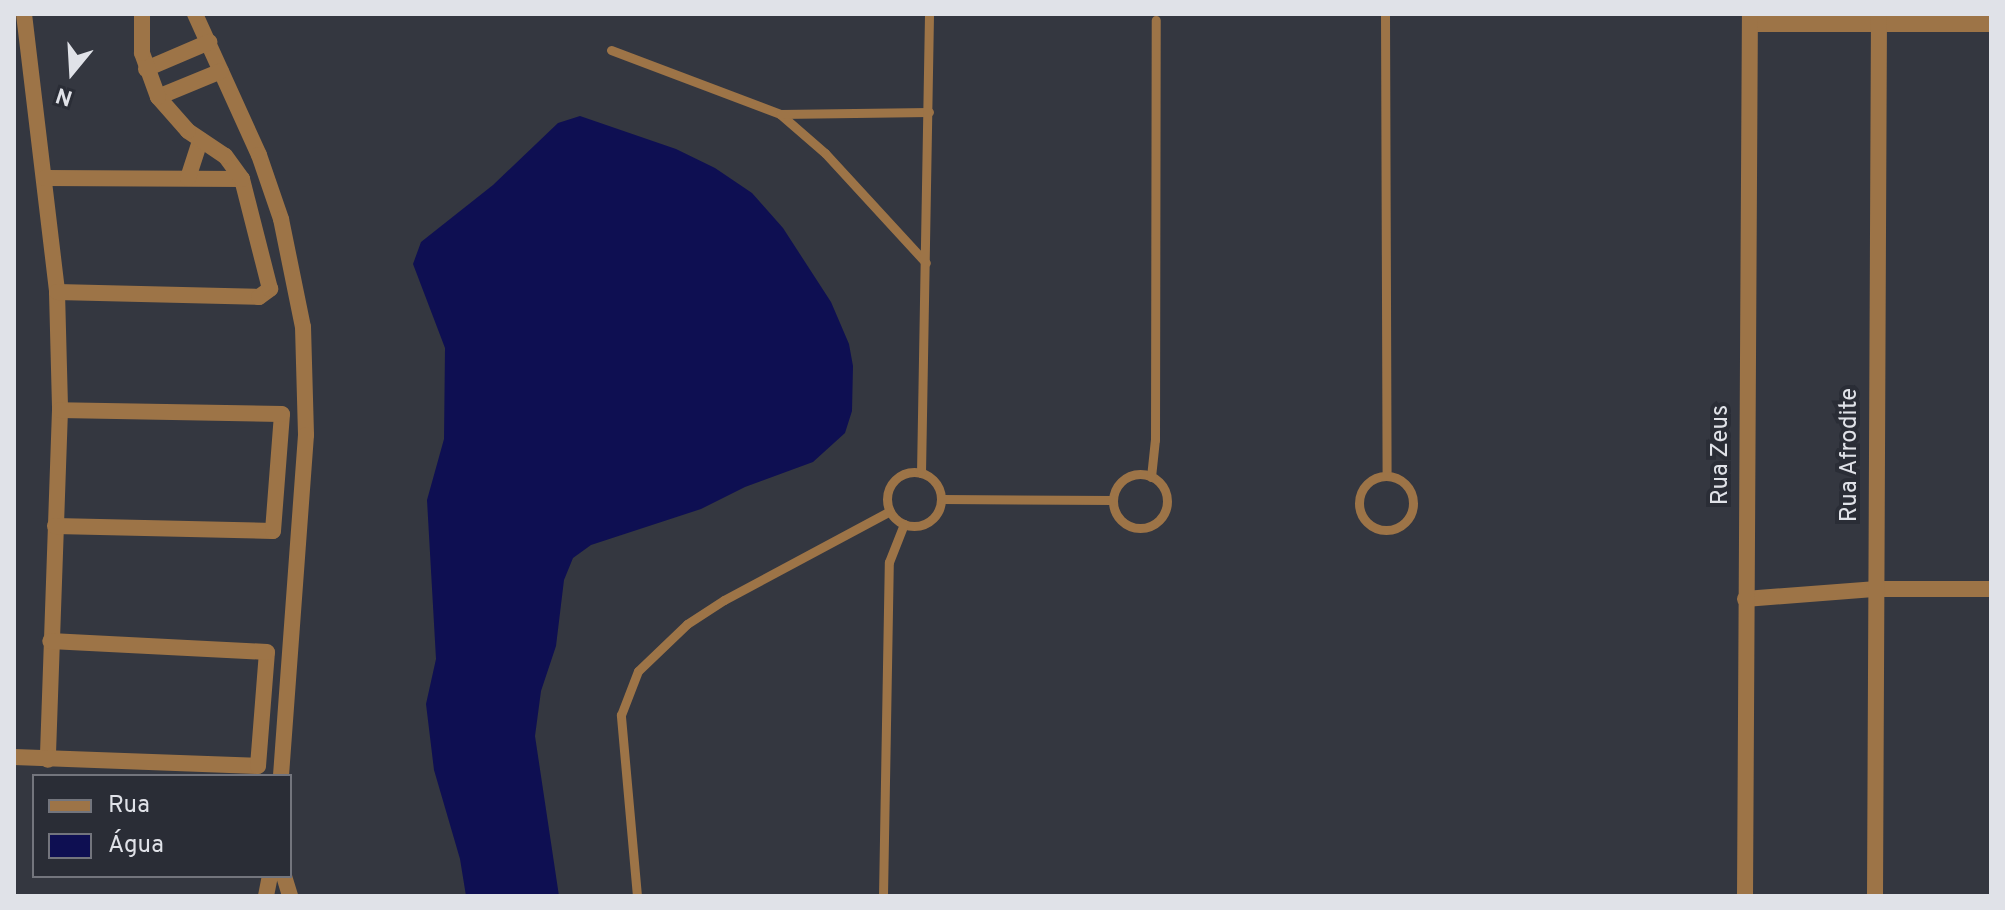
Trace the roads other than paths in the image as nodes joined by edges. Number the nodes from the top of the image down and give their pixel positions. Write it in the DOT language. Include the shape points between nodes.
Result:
graph roads {
  1 [pos="24,14"];
  2 [pos="142,14"];
  3 [pos="195,14"];
  4 [pos="929,14"];
  5 [pos="1385,14"];
  6 [pos="1750,19"];
  7 [pos="1156,20"];
  8 [pos="1879,20"];
  9 [pos="1991,24"];
  10 [pos="209,42"];
  11 [pos="611,50"];
  12 [pos="146,69"];
  13 [pos="221,71"];
  14 [pos="32,89"];
  15 [pos="14,91"];
  16 [pos="158,97"];
  17 [pos="929,112"];
  18 [pos="780,114"];
  19 [pos="200,140"];
  20 [pos="45,178"];
  21 [pos="188,178"];
  22 [pos="242,179"];
  23 [pos="926,263"];
  24 [pos="57,292"];
  25 [pos="60,410"];
  26 [pos="921,473"];
  27 [pos="1387,476"];
  28 [pos="1151,477"];
  29 [pos="941,499"];
  30 [pos="1113,500"];
  31 [pos="890,511"];
  32 [pos="904,524"];
  33 [pos="55,526"];
  34 [pos="1874,589"];
  35 [pos="1991,589"];
  36 [pos="1745,599"];
  37 [pos="50,641"];
  38 [pos="14,757"];
  39 [pos="48,760"];
  40 [pos="281,774"];
  41 [pos="637,896"];
  42 [pos="883,896"];
  43 [pos="1745,896"];
  44 [pos="1875,896"];
  1 -- 14 [label="street"];
  2 -- 12 [label="street"];
  3 -- 10 [label="street"];
  4 -- 17 [label="lane"];
  5 -- 27 [label="lane"];
  6 -- 8 [label="street"];
  6 -- 36 [label="street, Rua Zeus"];
  7 -- 28 [label="lane"];
  8 -- 9 [label="street"];
  8 -- 34 [label="street, Rua Afrodite"];
  10 -- 12 [label="street"];
  10 -- 13 [label="street"];
  11 -- 18 [label="lane"];
  12 -- 16 [label="street"];
  13 -- 16 [label="street"];
  13 -- 40 [label="street" via="281,219 303,327 306,435"];
  14 -- 15 [label="street"];
  14 -- 20 [label="street"];
  16 -- 19 [label="street"];
  17 -- 18 [label="lane"];
  17 -- 23 [label="lane"];
  18 -- 23 [label="lane" via="825,153"];
  19 -- 21 [label="street"];
  19 -- 22 [label="street" via="225,156"];
  20 -- 21 [label="street"];
  20 -- 24 [label="street"];
  21 -- 22 [label="street"];
  22 -- 24 [label="street" via="267,293 259,297"];
  23 -- 26 [label="lane"];
  24 -- 25 [label="street"];
  25 -- 33 [label="street"];
  25 -- 33 [label="street" via="282,414 273,531"];
  26 -- 29 [label="lane" via="936,483"];
  26 -- 31 [label="lane" via="904,474 891,486"];
  27 -- 27 [label="lane" via="1365,486 1359,502 1369,524 1385,529 1401,525 1413,504 1403,482"];
  28 -- 30 [label="lane" via="1126,478"];
  28 -- 30 [label="lane" via="1163,487 1167,502 1155,524 1130,526 1117,515"];
  29 -- 30 [label="lane"];
  29 -- 32 [label="lane" via="925,524"];
  31 -- 32 [label="lane"];
  31 -- 41 [label="lane" via="724,600 687,624 638,671 621,715"];
  32 -- 42 [label="lane" via="889,562"];
  33 -- 37 [label="street"];
  34 -- 35 [label="street"];
  34 -- 36 [label="street"];
  34 -- 44 [label="street, Rua Afrodite"];
  36 -- 43 [label="street, Rua Zeus"];
  37 -- 39 [label="street"];
  37 -- 39 [label="street" via="267,652 258,766"];
  38 -- 39 [label="street"];
}
